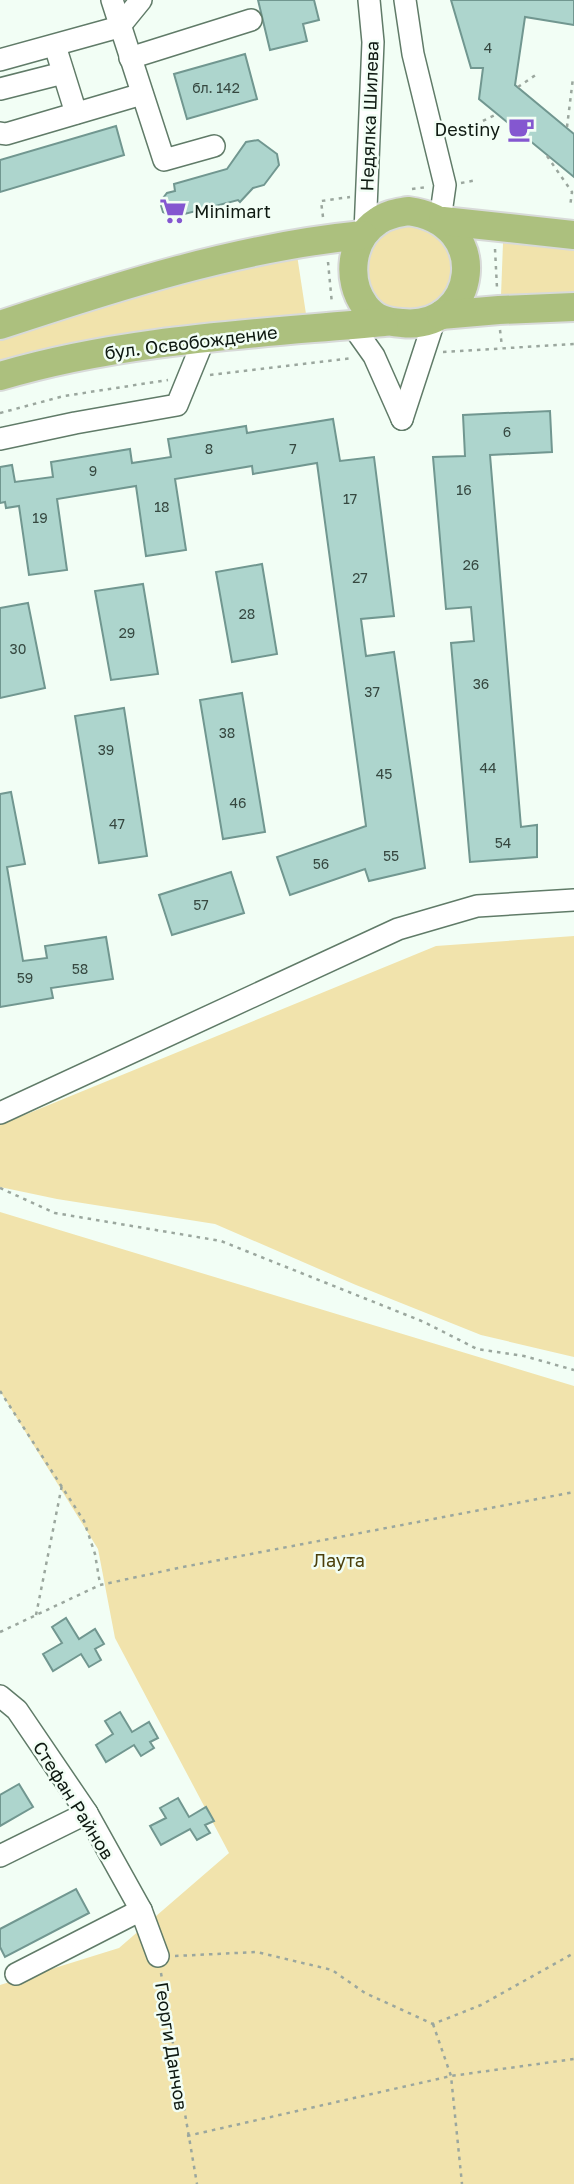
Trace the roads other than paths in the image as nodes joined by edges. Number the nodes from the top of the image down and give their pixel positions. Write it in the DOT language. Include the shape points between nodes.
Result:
graph roads {
  1 [pos="112,0"];
  2 [pos="141,0"];
  3 [pos="369,0"];
  4 [pos="405,0"];
  5 [pos="251,20"];
  6 [pos="120,26"];
  7 [pos="55,46"];
  8 [pos="130,58"];
  9 [pos="0,60"];
  10 [pos="63,73"];
  11 [pos="0,89"];
  12 [pos="142,94"];
  13 [pos="76,113"];
  14 [pos="0,133"];
  15 [pos="214,146"];
  16 [pos="441,221"];
  17 [pos="572,221"];
  18 [pos="364,234"];
  19 [pos="574,307"];
  20 [pos="438,317"];
  21 [pos="384,322"];
  22 [pos="0,325"];
  23 [pos="343,325"];
  24 [pos="204,339"];
  25 [pos="0,376"];
  26 [pos="0,439"];
  27 [pos="574,900"];
  28 [pos="0,1113"];
  29 [pos="1,1699"];
  30 [pos="87,1814"];
  31 [pos="0,1856"];
  32 [pos="141,1910"];
  33 [pos="158,1956"];
  34 [pos="16,1974"];
  1 -- 6 [label="street"];
  2 -- 6 [label="street"];
  3 -- 18 [label="street, Недялка Шилева" via="373,42"];
  4 -- 16 [label="street" via="413,54 445,185"];
  5 -- 8 [label="street"];
  6 -- 7 [label="street"];
  6 -- 8 [label="street"];
  7 -- 9 [label="street"];
  7 -- 10 [label="street"];
  8 -- 12 [label="street"];
  10 -- 11 [label="street"];
  10 -- 13 [label="street"];
  12 -- 13 [label="street"];
  12 -- 15 [label="street" via="164,159"];
  13 -- 14 [label="street"];
  16 -- 17 [label="main road" via="493,226"];
  16 -- 18 [label="main road" via="408,211 377,221"];
  16 -- 20 [label="main road" via="456,234 467,269 454,303"];
  18 -- 21 [label="main road" via="355,251 356,287 370,313"];
  18 -- 22 [label="main road" via="211,262"];
  19 -- 20 [label="main road"];
  20 -- 21 [label="main road" via="411,324"];
  20 -- 23 [label="street" via="402,419 374,356"];
  21 -- 23 [label="main road, бул. Освобождение"];
  23 -- 24 [label="main road, бул. Освобождение"];
  24 -- 25 [label="main road, бул. Освобождение" via="85,355"];
  24 -- 26 [label="street" via="177,405"];
  27 -- 28 [label="street" via="477,906 398,929"];
  29 -- 30 [label="street, Стефан Райнов" via="17,1710"];
  30 -- 31 [label="street"];
  30 -- 32 [label="street, Стефан Райнов"];
  32 -- 33 [label="street, Георги Данчов"];
  32 -- 34 [label="street"];
}
